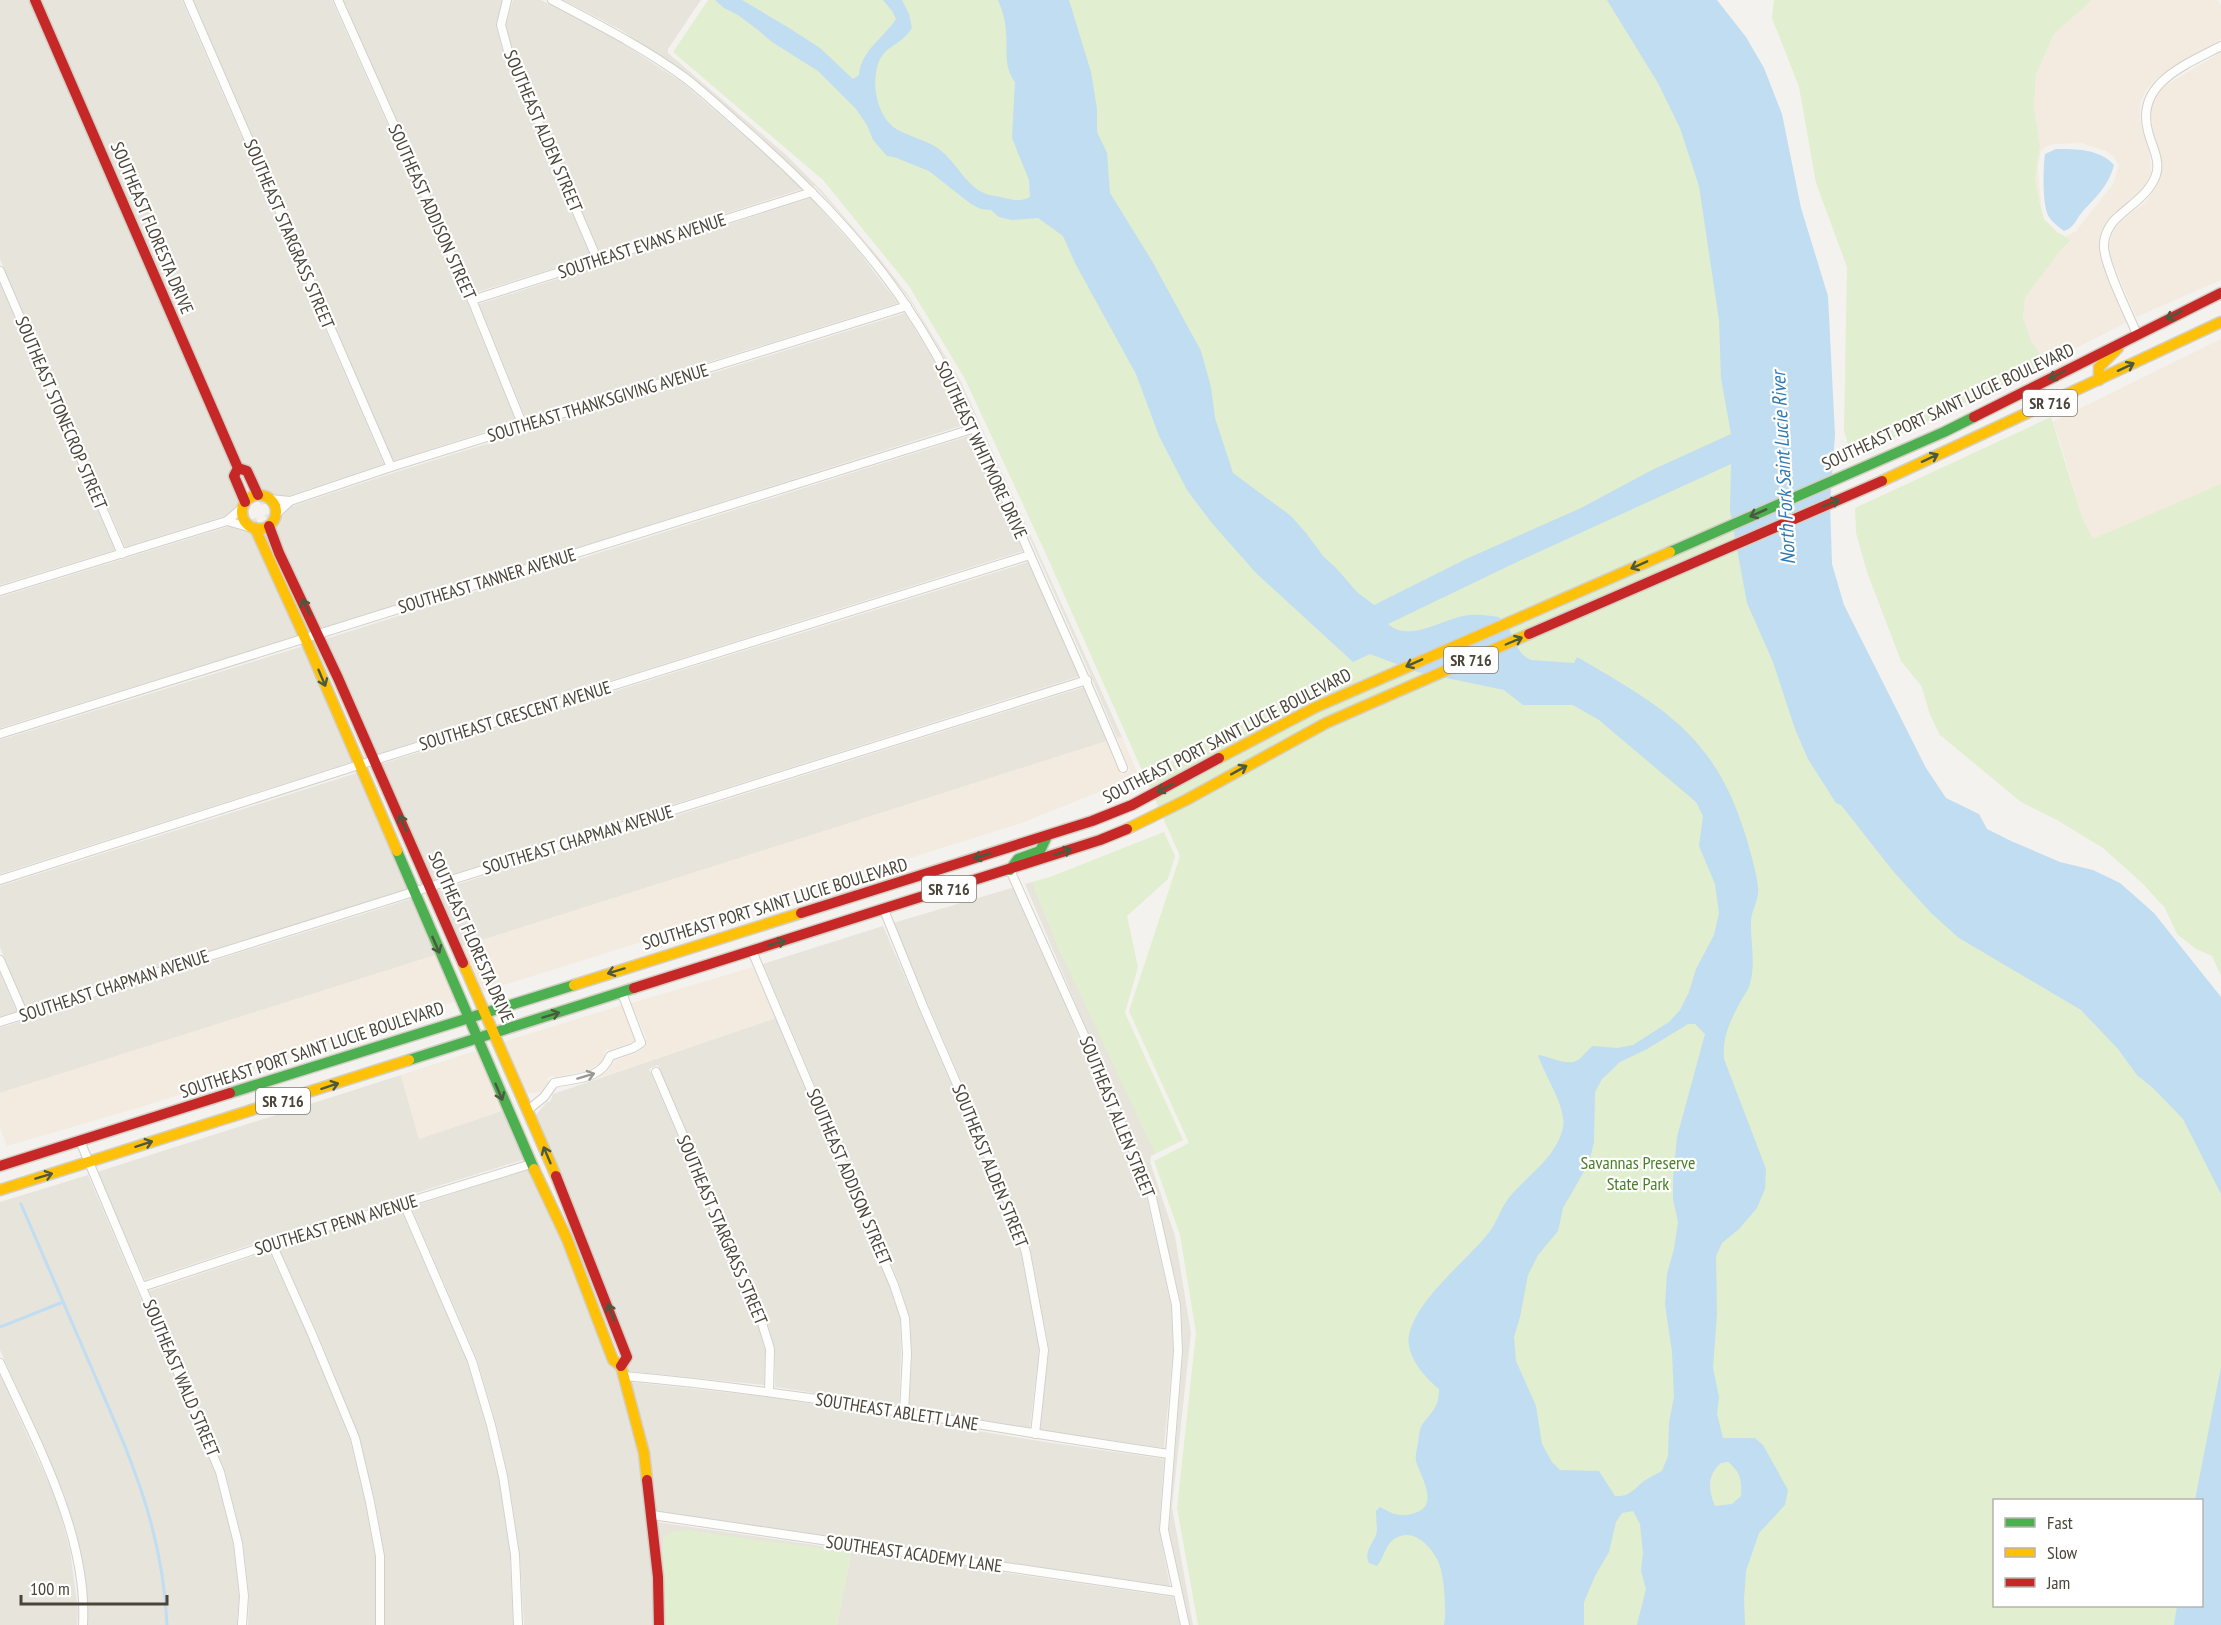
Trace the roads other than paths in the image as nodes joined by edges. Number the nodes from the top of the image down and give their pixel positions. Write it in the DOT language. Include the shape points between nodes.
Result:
graph roads {
  1 [pos="35,0"];
  2 [pos="188,0"];
  3 [pos="338,0"];
  4 [pos="507,0"];
  5 [pos="552,0"];
  6 [pos="2221,46"];
  7 [pos="812,192"];
  8 [pos="598,261"];
  9 [pos="0,272"];
  10 [pos="2221,293"];
  11 [pos="472,300"];
  12 [pos="907,306"];
  13 [pos="2221,322"];
  14 [pos="2132,336"];
  15 [pos="2099,380"];
  16 [pos="523,426"];
  17 [pos="975,428"];
  18 [pos="391,467"];
  19 [pos="238,468"];
  20 [pos="258,495"];
  21 [pos="270,499"];
  22 [pos="290,501"];
  23 [pos="244,505"];
  24 [pos="275,515"];
  25 [pos="227,521"];
  26 [pos="268,526"];
  27 [pos="254,528"];
  28 [pos="122,554"];
  29 [pos="1030,555"];
  30 [pos="0,591"];
  31 [pos="318,634"];
  32 [pos="305,638"];
  33 [pos="1087,680"];
  34 [pos="0,734"];
  35 [pos="376,759"];
  36 [pos="358,765"];
  37 [pos="1123,768"];
  38 [pos="1047,836"];
  39 [pos="1010,870"];
  40 [pos="0,880"];
  41 [pos="430,886"];
  42 [pos="413,891"];
  43 [pos="884,910"];
  44 [pos="752,951"];
  45 [pos="0,960"];
  46 [pos="622,993"];
  47 [pos="486,1011"];
  48 [pos="24,1015"];
  49 [pos="468,1017"];
  50 [pos="0,1022"];
  51 [pos="495,1032"];
  52 [pos="477,1038"];
  53 [pos="656,1072"];
  54 [pos="528,1110"];
  55 [pos="80,1141"];
  56 [pos="88,1162"];
  57 [pos="531,1164"];
  58 [pos="0,1166"];
  59 [pos="0,1190"];
  60 [pos="404,1204"];
  61 [pos="272,1244"];
  62 [pos="142,1287"];
  63 [pos="0,1363"];
  64 [pos="622,1371"];
  65 [pos="769,1391"];
  66 [pos="904,1412"];
  67 [pos="1035,1434"];
  68 [pos="1169,1454"];
  69 [pos="652,1515"];
  70 [pos="1177,1592"];
  71 [pos="82,1625"];
  72 [pos="242,1625"];
  73 [pos="380,1625"];
  74 [pos="518,1625"];
  75 [pos="659,1625"];
  76 [pos="1185,1625"];
  1 -- 19 [label="main road, SOUTHEAST FLORESTA DRIVE"];
  2 -- 18 [label="street, SOUTHEAST STARGRASS STREET"];
  3 -- 11 [label="street, SOUTHEAST ADDISON STREET"];
  4 -- 8 [label="street, SOUTHEAST ALDEN STREET" via="501,25 507,51"];
  5 -- 7 [label="street, SOUTHEAST WHITMORE DRIVE" via="619,35 685,78"];
  6 -- 14 [label="street" via="2160,82 2145,106 2157,174 2142,198 2117,217 2104,246"];
  7 -- 8 [label="street, SOUTHEAST EVANS AVENUE"];
  7 -- 12 [label="street, SOUTHEAST WHITMORE DRIVE"];
  8 -- 11 [label="street, SOUTHEAST EVANS AVENUE"];
  9 -- 28 [label="street, SOUTHEAST STONECROP STREET"];
  10 -- 14 [label="main road, SOUTHEAST PORT SAINT LUCIE BOULEVARD / SR 716, one-way"];
  11 -- 16 [label="street, SOUTHEAST ADDISON STREET"];
  12 -- 16 [label="street, SOUTHEAST THANKSGIVING AVENUE"];
  12 -- 17 [label="street, SOUTHEAST WHITMORE DRIVE"];
  15 -- 13 [label="main road, SOUTHEAST PORT SAINT LUCIE BOULEVARD / SR 716, one-way"];
  14 -- 15 [label="main road" via="2099,367"];
  14 -- 38 [label="main road, SOUTHEAST PORT SAINT LUCIE BOULEVARD / SR 716, one-way" via="2001,404 1870,464 1316,707 1132,805"];
  39 -- 15 [label="main road, SOUTHEAST PORT SAINT LUCIE BOULEVARD / SR 716, one-way" via="1143,822 1326,723 1877,483"];
  16 -- 18 [label="street, SOUTHEAST THANKSGIVING AVENUE"];
  17 -- 29 [label="street, SOUTHEAST WHITMORE DRIVE"];
  17 -- 31 [label="street, SOUTHEAST TANNER AVENUE"];
  18 -- 22 [label="street, SOUTHEAST THANKSGIVING AVENUE"];
  19 -- 20 [label="main road, SOUTHEAST FLORESTA DRIVE" via="247,471"];
  19 -- 23 [label="main road, SOUTHEAST FLORESTA DRIVE" via="234,476"];
  20 -- 21 [label="main road"];
  20 -- 23 [label="main road"];
  21 -- 22 [label="street, SOUTHEAST THANKSGIVING AVENUE"];
  21 -- 24 [label="main road"];
  22 -- 24 [label="street, SOUTHEAST THANKSGIVING AVENUE"];
  23 -- 25 [label="street"];
  23 -- 27 [label="main road" via="245,522"];
  24 -- 26 [label="main road"];
  25 -- 27 [label="street"];
  25 -- 28 [label="street"];
  26 -- 27 [label="main road"];
  31 -- 26 [label="main road, SOUTHEAST FLORESTA DRIVE, one-way"];
  27 -- 32 [label="main road, SOUTHEAST FLORESTA DRIVE"];
  28 -- 30 [label="street"];
  29 -- 33 [label="street, SOUTHEAST WHITMORE DRIVE"];
  29 -- 35 [label="street, SOUTHEAST CRESCENT AVENUE"];
  31 -- 32 [label="street, SOUTHEAST TANNER AVENUE"];
  31 -- 35 [label="main road, SOUTHEAST FLORESTA DRIVE"];
  32 -- 34 [label="street, SOUTHEAST TANNER AVENUE"];
  32 -- 36 [label="main road, SOUTHEAST FLORESTA DRIVE, one-way"];
  33 -- 37 [label="street, SOUTHEAST WHITMORE DRIVE"];
  33 -- 41 [label="street, SOUTHEAST CHAPMAN AVENUE"];
  35 -- 36 [label="street, SOUTHEAST CRESCENT AVENUE"];
  41 -- 35 [label="main road, SOUTHEAST FLORESTA DRIVE, one-way"];
  36 -- 40 [label="street, SOUTHEAST CRESCENT AVENUE"];
  36 -- 42 [label="main road, SOUTHEAST FLORESTA DRIVE"];
  38 -- 39 [label="main road" via="1040,851 1016,859"];
  38 -- 47 [label="main road, SOUTHEAST PORT SAINT LUCIE BOULEVARD / SR 716, one-way"];
  39 -- 43 [label="main road, SOUTHEAST PORT SAINT LUCIE BOULEVARD / SR 716"];
  39 -- 68 [label="street, SOUTHEAST ALLEN STREET" via="1151,1193 1176,1305 1178,1352"];
  41 -- 42 [label="street, SOUTHEAST CHAPMAN AVENUE"];
  41 -- 47 [label="main road, SOUTHEAST FLORESTA DRIVE"];
  42 -- 48 [label="street, SOUTHEAST CHAPMAN AVENUE"];
  42 -- 49 [label="main road, SOUTHEAST FLORESTA DRIVE, one-way"];
  44 -- 43 [label="main road, SOUTHEAST PORT SAINT LUCIE BOULEVARD / SR 716, one-way"];
  43 -- 67 [label="street, SOUTHEAST ALDEN STREET" via="1018,1225 1044,1350"];
  44 -- 46 [label="main road, SOUTHEAST PORT SAINT LUCIE BOULEVARD / SR 716"];
  44 -- 66 [label="street, SOUTHEAST ADDISON STREET" via="905,1318"];
  45 -- 48 [label="street"];
  51 -- 46 [label="main road, SOUTHEAST PORT SAINT LUCIE BOULEVARD / SR 716, one-way"];
  54 -- 46 [label="street, one-way" via="554,1083 589,1076 605,1066 610,1056 641,1043"];
  47 -- 49 [label="main road, SOUTHEAST PORT SAINT LUCIE BOULEVARD / SR 716"];
  47 -- 51 [label="main road, SOUTHEAST FLORESTA DRIVE"];
  48 -- 50 [label="street, SOUTHEAST CHAPMAN AVENUE"];
  49 -- 52 [label="main road, SOUTHEAST FLORESTA DRIVE"];
  49 -- 55 [label="main road, SOUTHEAST PORT SAINT LUCIE BOULEVARD / SR 716"];
  51 -- 52 [label="main road, SOUTHEAST PORT SAINT LUCIE BOULEVARD / SR 716"];
  51 -- 54 [label="main road, SOUTHEAST FLORESTA DRIVE"];
  56 -- 52 [label="main road, SOUTHEAST PORT SAINT LUCIE BOULEVARD / SR 716, one-way"];
  52 -- 57 [label="main road, SOUTHEAST FLORESTA DRIVE, one-way"];
  53 -- 65 [label="street, SOUTHEAST STARGRASS STREET" via="758,1310 770,1349"];
  64 -- 54 [label="main road, SOUTHEAST FLORESTA DRIVE, one-way" via="627,1357 613,1318"];
  55 -- 56 [label="street, SOUTHEAST WALD STREET"];
  55 -- 58 [label="main road, SOUTHEAST PORT SAINT LUCIE BOULEVARD / SR 716"];
  59 -- 56 [label="main road, SOUTHEAST PORT SAINT LUCIE BOULEVARD / SR 716, one-way"];
  56 -- 62 [label="street, SOUTHEAST WALD STREET"];
  57 -- 60 [label="street, SOUTHEAST PENN AVENUE"];
  57 -- 64 [label="main road, SOUTHEAST FLORESTA DRIVE" via="571,1249 613,1360"];
  60 -- 61 [label="street, SOUTHEAST PENN AVENUE"];
  60 -- 74 [label="street" via="472,1361 491,1425 515,1555"];
  61 -- 62 [label="street, SOUTHEAST PENN AVENUE"];
  61 -- 73 [label="street" via="355,1438 380,1556"];
  62 -- 72 [label="street, SOUTHEAST WALD STREET" via="220,1472 238,1543 244,1596"];
  63 -- 71 [label="street" via="60,1497 75,1549"];
  64 -- 65 [label="street, SOUTHEAST ABLETT LANE"];
  64 -- 69 [label="main road, SOUTHEAST FLORESTA DRIVE" via="644,1453"];
  65 -- 66 [label="street, SOUTHEAST ABLETT LANE"];
  66 -- 67 [label="street, SOUTHEAST ABLETT LANE"];
  67 -- 68 [label="street, SOUTHEAST ABLETT LANE"];
  68 -- 70 [label="street, SOUTHEAST ALLEN STREET" via="1164,1530"];
  69 -- 70 [label="street, SOUTHEAST ACADEMY LANE"];
  69 -- 75 [label="main road, SOUTHEAST FLORESTA DRIVE"];
  70 -- 76 [label="street, SOUTHEAST ALLEN STREET"];
}
